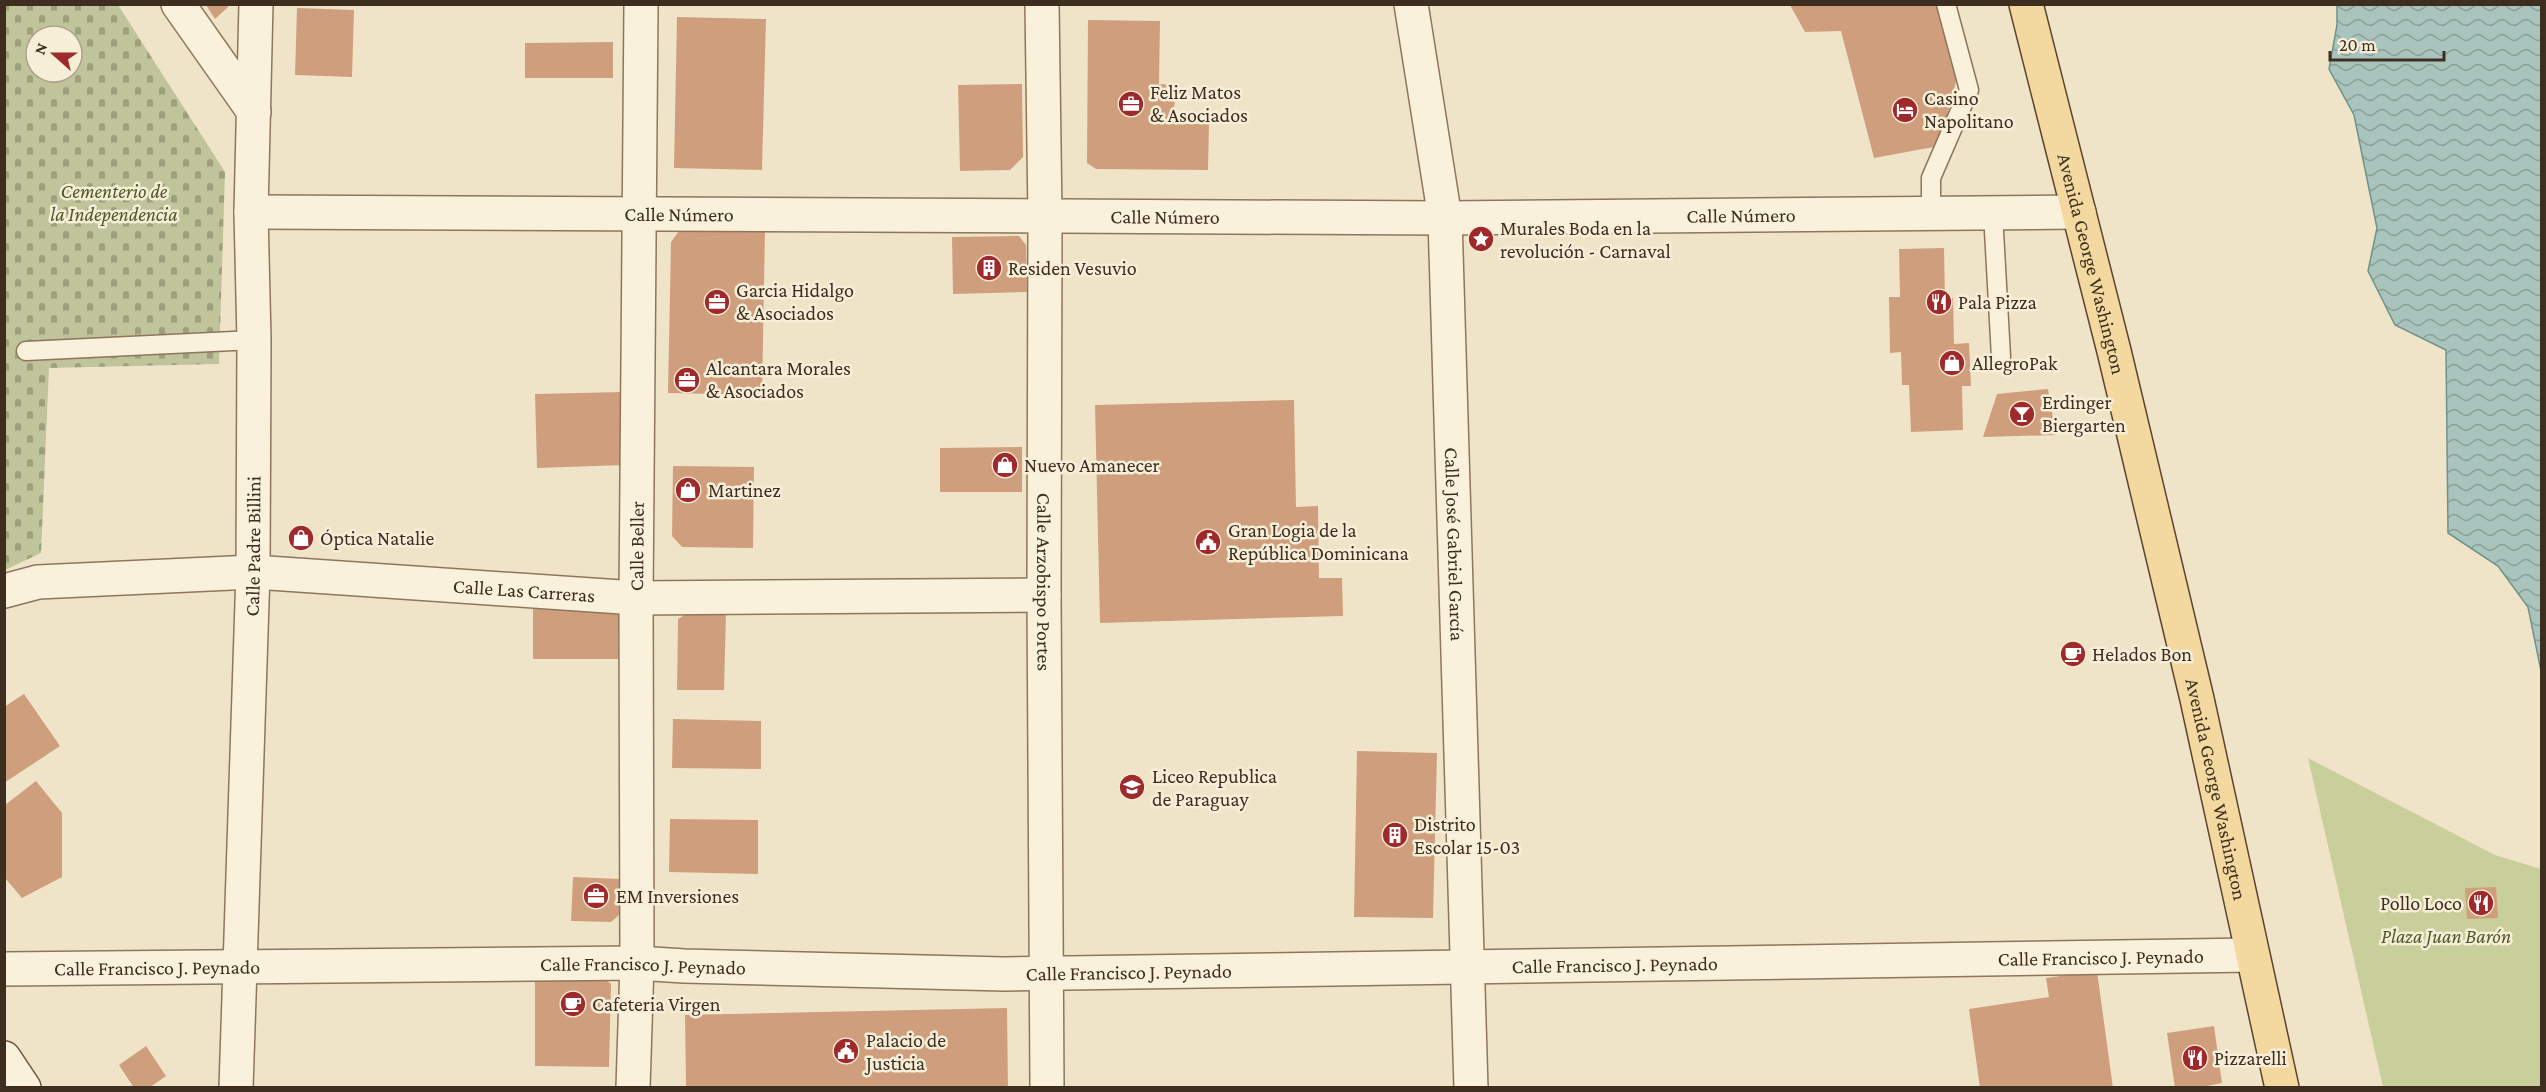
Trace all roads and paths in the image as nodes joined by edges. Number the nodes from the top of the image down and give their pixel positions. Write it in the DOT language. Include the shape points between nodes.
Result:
graph roads {
  1 [pos="178,4"];
  2 [pos="256,4"];
  3 [pos="640,4"];
  4 [pos="1042,4"];
  5 [pos="1411,4"];
  6 [pos="1946,4"];
  7 [pos="2026,4"];
  8 [pos="254,112"];
  9 [pos="251,212"];
  10 [pos="2079,212"];
  11 [pos="1993,213"];
  12 [pos="640,214"];
  13 [pos="1931,214"];
  14 [pos="1045,217"];
  15 [pos="1444,218"];
  16 [pos="254,340"];
  17 [pos="26,351"];
  18 [pos="2001,357"];
  19 [pos="253,572"];
  20 [pos="4,591"];
  21 [pos="1044,595"];
  22 [pos="636,598"];
  23 [pos="2252,955"];
  24 [pos="637,963"];
  25 [pos="238,965"];
  26 [pos="1466,968"];
  27 [pos="4,969"];
  28 [pos="1048,972"];
  29 [pos="4,1059"];
  30 [pos="24,1088"];
  31 [pos="236,1088"];
  32 [pos="633,1088"];
  33 [pos="1047,1088"];
  34 [pos="1471,1088"];
  35 [pos="2282,1088"];
  1 -- 8 [label="street"];
  2 -- 8 [label="street, Calle Padre Billini"];
  3 -- 12 [label="street, Calle Beller"];
  4 -- 14 [label="street, Calle Arzobispo Portes"];
  5 -- 15 [label="street, Calle José Gabriel García"];
  6 -- 13 [label="lane" via="1969,90 1931,178"];
  7 -- 10 [label="main road, Avenida George Washington"];
  8 -- 9 [label="street, Calle Padre Billini"];
  9 -- 12 [label="street, Calle Número"];
  9 -- 16 [label="street, Calle Padre Billini"];
  10 -- 11 [label="street, Calle Número"];
  10 -- 23 [label="main road, Avenida George Washington" via="2197,699"];
  11 -- 13 [label="street, Calle Número"];
  11 -- 18 [label="lane"];
  12 -- 14 [label="street, Calle Número"];
  12 -- 22 [label="street, Calle Beller"];
  13 -- 15 [label="street, Calle Número"];
  14 -- 15 [label="street, Calle Número"];
  14 -- 21 [label="street, Calle Arzobispo Portes"];
  15 -- 26 [label="street, Calle José Gabriel García"];
  16 -- 17 [label="lane"];
  16 -- 19 [label="street, Calle Padre Billini"];
  19 -- 20 [label="street, Calle Las Carreras" via="38,582"];
  19 -- 22 [label="street, Calle Las Carreras"];
  19 -- 25 [label="street, Calle Padre Billini"];
  21 -- 22 [label="street, Calle Las Carreras"];
  21 -- 28 [label="street, Calle Arzobispo Portes"];
  22 -- 24 [label="street, Calle Beller"];
  23 -- 26 [label="street, Calle Francisco J. Peynado"];
  23 -- 35 [label="main road, Avenida George Washington"];
  24 -- 25 [label="street, Calle Francisco J. Peynado"];
  24 -- 28 [label="street, Calle Francisco J. Peynado"];
  24 -- 32 [label="street, Calle Beller"];
  25 -- 27 [label="street, Calle Francisco J. Peynado"];
  25 -- 31 [label="street, Calle Padre Billini"];
  26 -- 28 [label="street, Calle Francisco J. Peynado"];
  26 -- 34 [label="street, Calle José Gabriel García"];
  28 -- 33 [label="street, Calle Arzobispo Portes"];
  29 -- 30 [label="street"];
}
